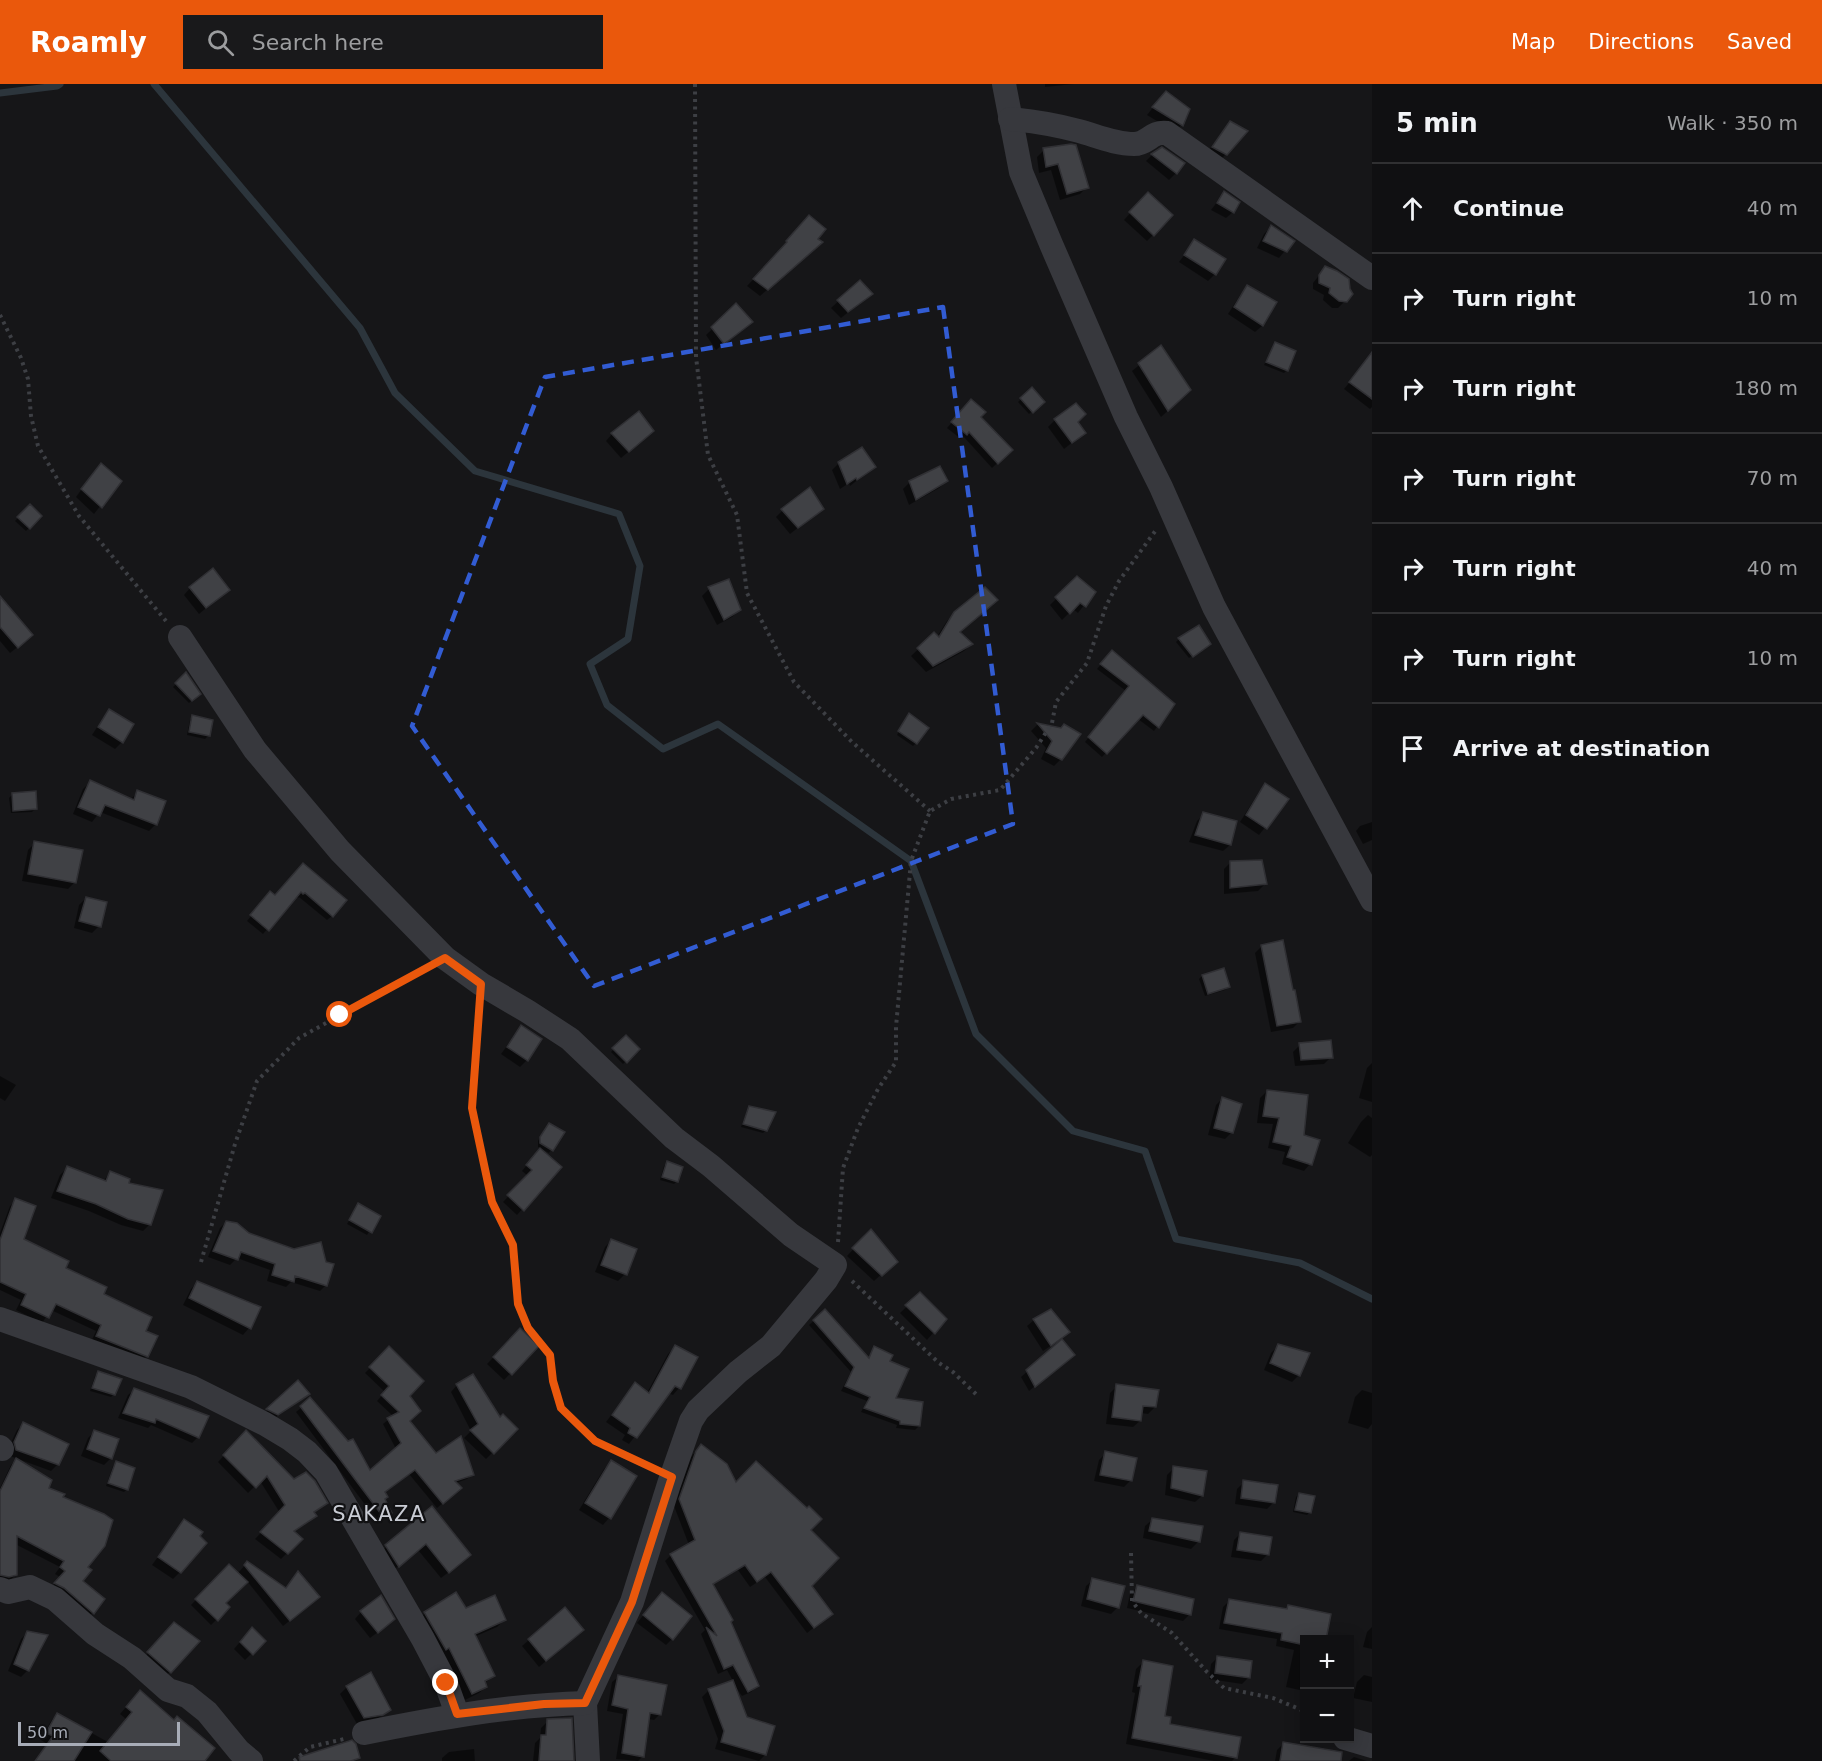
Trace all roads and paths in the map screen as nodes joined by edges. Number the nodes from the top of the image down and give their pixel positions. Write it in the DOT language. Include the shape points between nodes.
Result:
graph roads {
  1 [pos="695,84"];
  2 [pos="1004,84"];
  3 [pos="1010,119"];
  4 [pos="1372,278"];
  5 [pos="0,315"];
  6 [pos="1171,510"];
  7 [pos="180,637"];
  8 [pos="930,811"];
  9 [pos="1372,900"];
  10 [pos="445,958"];
  11 [pos="481,984"];
  12 [pos="201,1262"];
  13 [pos="835,1265"];
  14 [pos="0,1319"];
  15 [pos="980,1397"];
  16 [pos="672,1477"];
  17 [pos="1131,1553"];
  18 [pos="0,1589"];
  19 [pos="585,1703"];
  20 [pos="1300,1709"];
  21 [pos="457,1714"];
  22 [pos="364,1733"];
  23 [pos="1354,1741"];
  24 [pos="1372,1746"];
  25 [pos="251,1761"];
  26 [pos="294,1761"];
  27 [pos="588,1761"];
  1 -- 8 [label="path" via="696,357 708,455 737,515 747,593 794,681 852,742"];
  2 -- 3 [label="street"];
  3 -- 4 [label="street" via="1037,121 1134,144 1159,132 1167,133"];
  3 -- 6 [label="street" via="1021,172 1126,417"];
  5 -- 7 [label="path" via="28,379 38,446 56,479 80,516"];
  6 -- 8 [label="path" via="1119,581 1106,606 1087,663 1056,702 1052,723 1036,748 1000,790 951,799"];
  6 -- 9 [label="street" via="1214,607"];
  7 -- 10 [label="street" via="255,750 340,851"];
  8 -- 13 [label="path" via="911,861 896,1062 858,1128 843,1168"];
  10 -- 11 [label="street"];
  10 -- 12 [label="path" via="299,1038 258,1082"];
  11 -- 13 [label="street" via="570,1040 674,1138 791,1235"];
  11 -- 16 [label="path" via="472,1108 492,1202 513,1245 518,1304 528,1328 550,1355 561,1408 595,1441"];
  13 -- 15 [label="path" via="939,1364"];
  13 -- 16 [label="street" via="771,1346 698,1410"];
  14 -- 21 [label="street" via="191,1387 265,1424 307,1452 326,1472 423,1639"];
  16 -- 19 [label="street" via="632,1602"];
  17 -- 20 [label="path" via="1132,1600 1141,1612 1172,1633 1224,1688 1274,1698"];
  18 -- 25 [label="street" via="8,1592 30,1587 55,1599 168,1690 187,1696 207,1712"];
  19 -- 21 [label="street"];
  19 -- 27 [label="street"];
  21 -- 22 [label="street"];
  22 -- 26 [label="path" via="310,1748"];
  23 -- 24 [label="street"];
}
